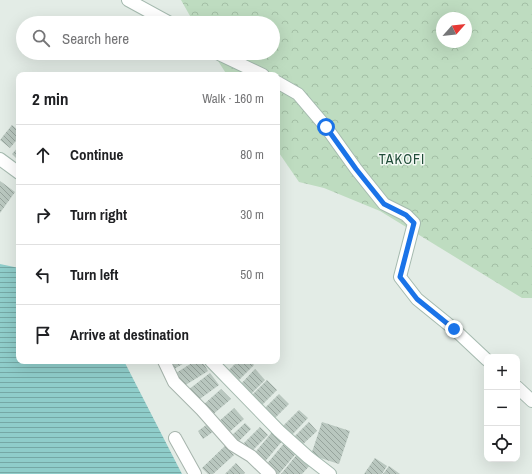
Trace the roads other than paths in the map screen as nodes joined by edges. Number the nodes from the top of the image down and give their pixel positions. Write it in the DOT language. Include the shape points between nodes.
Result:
graph roads {
  1 [pos="128,0"];
  2 [pos="157,16"];
  3 [pos="232,60"];
  4 [pos="258,72"];
  5 [pos="280,84"];
  6 [pos="0,159"];
  7 [pos="16,171"];
  8 [pos="484,357"];
  9 [pos="165,364"];
  10 [pos="214,364"];
  11 [pos="520,390"];
  12 [pos="532,401"];
  13 [pos="175,438"];
  14 [pos="195,474"];
  15 [pos="270,474"];
  16 [pos="330,474"];
  1 -- 2 [label="street"];
  3 -- 4 [label="street"];
  5 -- 8 [label="street" via="298,94 384,204 406,215 414,223 400,277 417,299"];
  6 -- 7 [label="street"];
  9 -- 15 [label="street" via="174,382 233,445 251,456"];
  10 -- 16 [label="street" via="279,431"];
  11 -- 12 [label="street"];
  13 -- 14 [label="street"];
}
